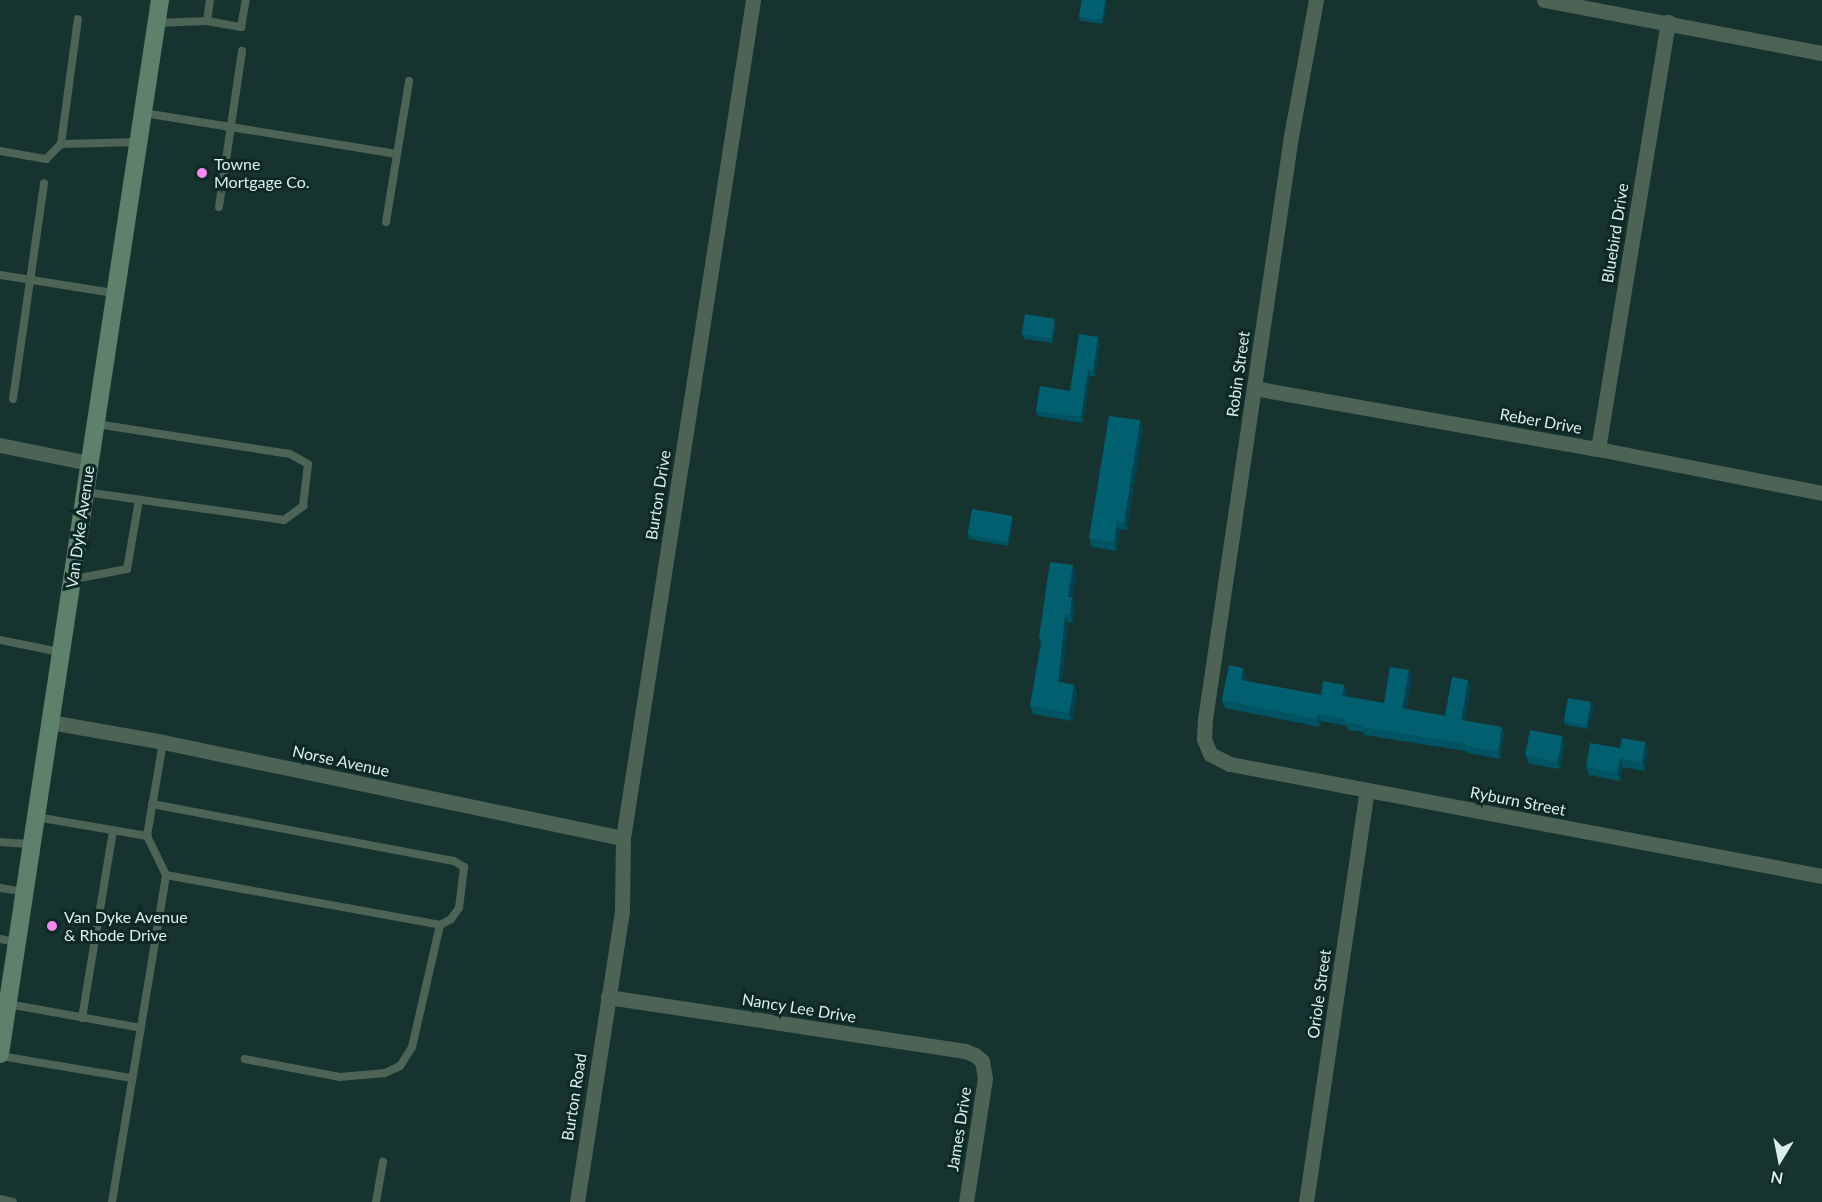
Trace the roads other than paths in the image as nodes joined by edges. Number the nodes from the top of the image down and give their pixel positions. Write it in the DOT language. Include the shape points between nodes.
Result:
graph roads {
  1 [pos="160,0"];
  2 [pos="210,0"];
  3 [pos="246,0"];
  4 [pos="753,0"];
  5 [pos="1316,0"];
  6 [pos="1544,0"];
  7 [pos="78,19"];
  8 [pos="207,21"];
  9 [pos="1668,22"];
  10 [pos="156,23"];
  11 [pos="242,51"];
  12 [pos="1822,53"];
  13 [pos="410,81"];
  14 [pos="143,113"];
  15 [pos="230,128"];
  16 [pos="138,142"];
  17 [pos="61,144"];
  18 [pos="0,151"];
  19 [pos="398,154"];
  20 [pos="44,183"];
  21 [pos="219,207"];
  22 [pos="386,222"];
  23 [pos="0,275"];
  24 [pos="30,279"];
  25 [pos="116,293"];
  26 [pos="1254,388"];
  27 [pos="13,399"];
  28 [pos="95,424"];
  29 [pos="0,445"];
  30 [pos="1598,449"];
  31 [pos="89,463"];
  32 [pos="85,492"];
  33 [pos="1822,493"];
  34 [pos="140,500"];
  35 [pos="72,579"];
  36 [pos="0,640"];
  37 [pos="61,652"];
  38 [pos="50,722"];
  39 [pos="163,742"];
  40 [pos="1210,754"];
  41 [pos="1367,791"];
  42 [pos="152,804"];
  43 [pos="36,817"];
  44 [pos="113,831"];
  45 [pos="147,836"];
  46 [pos="623,838"];
  47 [pos="0,842"];
  48 [pos="33,844"];
  49 [pos="166,875"];
  50 [pos="1822,876"];
  51 [pos="0,888"];
  52 [pos="26,892"];
  53 [pos="440,925"];
  54 [pos="9,941"];
  55 [pos="608,997"];
  56 [pos="4,1016"];
  57 [pos="82,1018"];
  58 [pos="141,1028"];
  59 [pos="0,1055"];
  60 [pos="245,1059"];
  61 [pos="982,1061"];
  62 [pos="132,1078"];
  63 [pos="383,1162"];
  64 [pos="0,1199"];
  65 [pos="13,1202"];
  66 [pos="112,1202"];
  67 [pos="376,1202"];
  68 [pos="577,1202"];
  69 [pos="966,1202"];
  70 [pos="1306,1202"];
  1 -- 10 [label="main road, Van Dyke Avenue"];
  2 -- 8 [label="lane"];
  3 -- 8 [label="lane" via="241,27"];
  4 -- 46 [label="street, Burton Drive"];
  5 -- 26 [label="street, Robin Street" via="1291,136"];
  6 -- 9 [label="street"];
  7 -- 17 [label="lane"];
  8 -- 10 [label="lane"];
  9 -- 12 [label="street"];
  9 -- 30 [label="street, Bluebird Drive"];
  10 -- 14 [label="main road, Van Dyke Avenue"];
  11 -- 15 [label="lane"];
  13 -- 19 [label="lane"];
  14 -- 15 [label="lane"];
  14 -- 16 [label="main road, Van Dyke Avenue"];
  15 -- 19 [label="lane"];
  15 -- 21 [label="lane"];
  16 -- 17 [label="lane"];
  16 -- 25 [label="main road, Van Dyke Avenue"];
  17 -- 18 [label="lane" via="46,159"];
  19 -- 22 [label="lane"];
  20 -- 24 [label="lane"];
  23 -- 24 [label="lane"];
  24 -- 25 [label="lane"];
  24 -- 27 [label="lane"];
  25 -- 28 [label="main road, Van Dyke Avenue"];
  26 -- 30 [label="street, Reber Drive"];
  26 -- 40 [label="street, Robin Street" via="1205,720 1204,739"];
  28 -- 31 [label="main road, Van Dyke Avenue"];
  28 -- 34 [label="lane" via="290,454 308,464 303,506 284,520"];
  29 -- 31 [label="street"];
  30 -- 33 [label="street, Reber Drive"];
  31 -- 32 [label="main road, Van Dyke Avenue"];
  32 -- 34 [label="lane"];
  32 -- 35 [label="main road, Van Dyke Avenue"];
  34 -- 35 [label="lane" via="126,569"];
  35 -- 37 [label="main road, Van Dyke Avenue"];
  36 -- 37 [label="lane"];
  37 -- 38 [label="main road, Van Dyke Avenue"];
  38 -- 39 [label="street, Norse Avenue"];
  38 -- 43 [label="main road, Van Dyke Avenue"];
  39 -- 42 [label="lane"];
  39 -- 46 [label="street, Norse Avenue"];
  40 -- 41 [label="street, Ryburn Street" via="1230,764"];
  41 -- 50 [label="street, Ryburn Street"];
  41 -- 70 [label="street, Oriole Street"];
  42 -- 45 [label="lane"];
  42 -- 53 [label="lane" via="454,861 464,867 459,908"];
  43 -- 44 [label="lane"];
  43 -- 48 [label="main road, Van Dyke Avenue"];
  44 -- 45 [label="lane"];
  44 -- 57 [label="lane"];
  45 -- 49 [label="lane"];
  46 -- 55 [label="street, Burton Drive" via="622,910"];
  47 -- 48 [label="lane"];
  48 -- 52 [label="main road, Van Dyke Avenue"];
  49 -- 53 [label="lane"];
  49 -- 58 [label="lane"];
  51 -- 52 [label="lane"];
  52 -- 54 [label="main road, Van Dyke Avenue"];
  53 -- 60 [label="lane" via="412,1047 400,1066 385,1073 340,1077"];
  54 -- 56 [label="main road, Van Dyke Avenue"];
  55 -- 61 [label="street, Nancy Lee Drive" via="965,1051"];
  55 -- 68 [label="street, Burton Road"];
  56 -- 57 [label="lane"];
  56 -- 59 [label="main road, Van Dyke Avenue"];
  57 -- 58 [label="lane"];
  58 -- 62 [label="lane"];
  59 -- 62 [label="lane"];
  61 -- 69 [label="street, James Drive" via="986,1078"];
  62 -- 66 [label="lane"];
  63 -- 67 [label="lane"];
  64 -- 65 [label="lane"];
}
